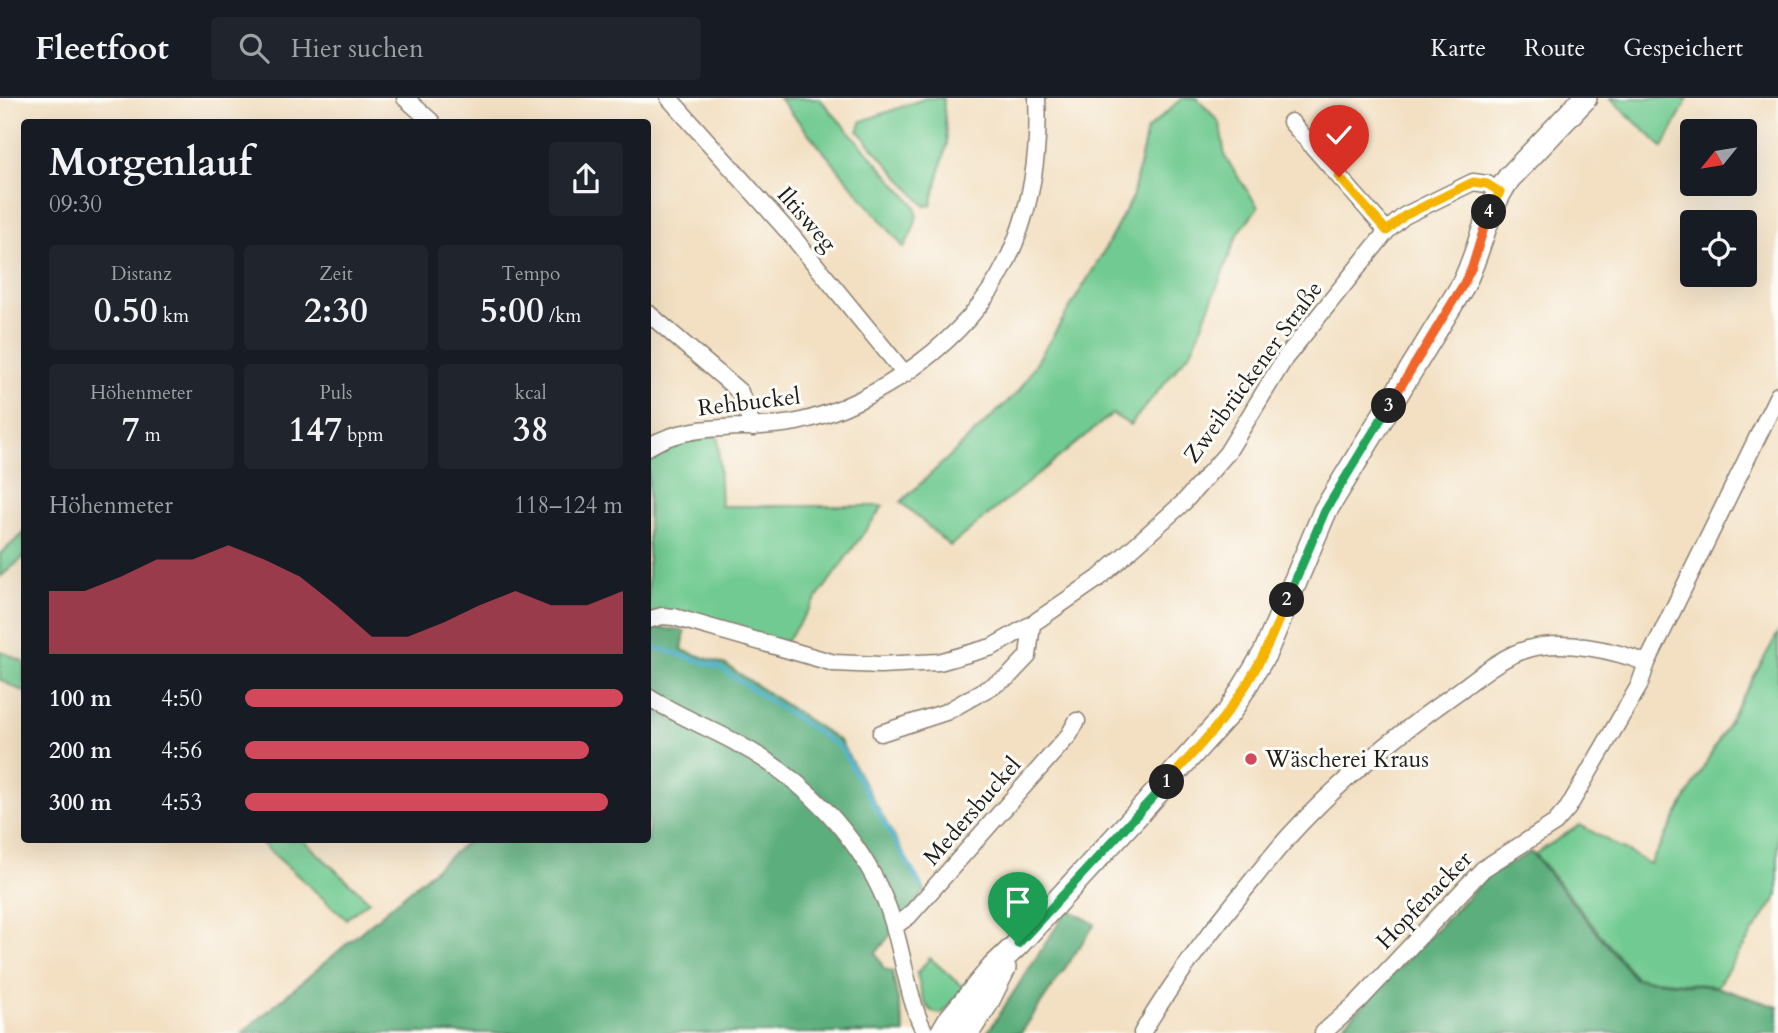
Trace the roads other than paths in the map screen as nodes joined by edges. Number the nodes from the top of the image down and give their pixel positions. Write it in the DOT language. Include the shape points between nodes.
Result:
graph roads {
  1 [pos="405,98"];
  2 [pos="669,98"];
  3 [pos="1037,98"];
  4 [pos="1583,99"];
  5 [pos="429,119"];
  6 [pos="1291,122"];
  7 [pos="1500,192"];
  8 [pos="1387,231"];
  9 [pos="651,316"];
  10 [pos="905,373"];
  11 [pos="1778,395"];
  12 [pos="753,428"];
  13 [pos="651,446"];
  14 [pos="651,619"];
  15 [pos="1032,624"];
  16 [pos="1647,663"];
  17 [pos="651,699"];
  18 [pos="1077,721"];
  19 [pos="881,733"];
  20 [pos="895,926"];
  21 [pos="1018,944"];
  22 [pos="925,1033"];
  23 [pos="942,1033"];
  24 [pos="967,1033"];
  25 [pos="1142,1033"];
  26 [pos="1324,1033"];
  1 -- 5 [label="street"];
  2 -- 10 [label="street, Iltisweg"];
  3 -- 10 [label="street, Rehbuckel" via="1039,131 1033,177 1018,237 1005,266 957,330"];
  4 -- 7 [label="street"];
  6 -- 8 [label="street"];
  7 -- 8 [label="street, Zweibrückener Straße" via="1473,182 1404,216"];
  7 -- 21 [label="street" via="1467,276 1325,511 1265,653 1230,711"];
  8 -- 15 [label="street, Zweibrückener Straße" via="1285,358 1227,453 1184,502 1098,578"];
  9 -- 12 [label="street" via="740,392"];
  10 -- 12 [label="street, Rehbuckel" via="827,414"];
  11 -- 16 [label="street, Hopfenacker"];
  12 -- 13 [label="street, Rehbuckel" via="701,429"];
  14 -- 15 [label="street, Zweibrückener Straße" via="674,617 834,663 880,665 939,662 992,647"];
  15 -- 19 [label="street" via="1028,656 1008,677 946,712"];
  16 -- 25 [label="street" via="1566,644 1527,649 1439,705 1362,766 1293,833 1203,941"];
  16 -- 26 [label="street, Hopfenacker" via="1639,686 1555,823 1483,869"];
  17 -- 20 [label="street" via="757,754 802,786 866,860"];
  18 -- 20 [label="street, Medersbuckel" via="909,916"];
  20 -- 22 [label="street"];
  21 -- 23 [label="street"];
  21 -- 24 [label="street"];
}
